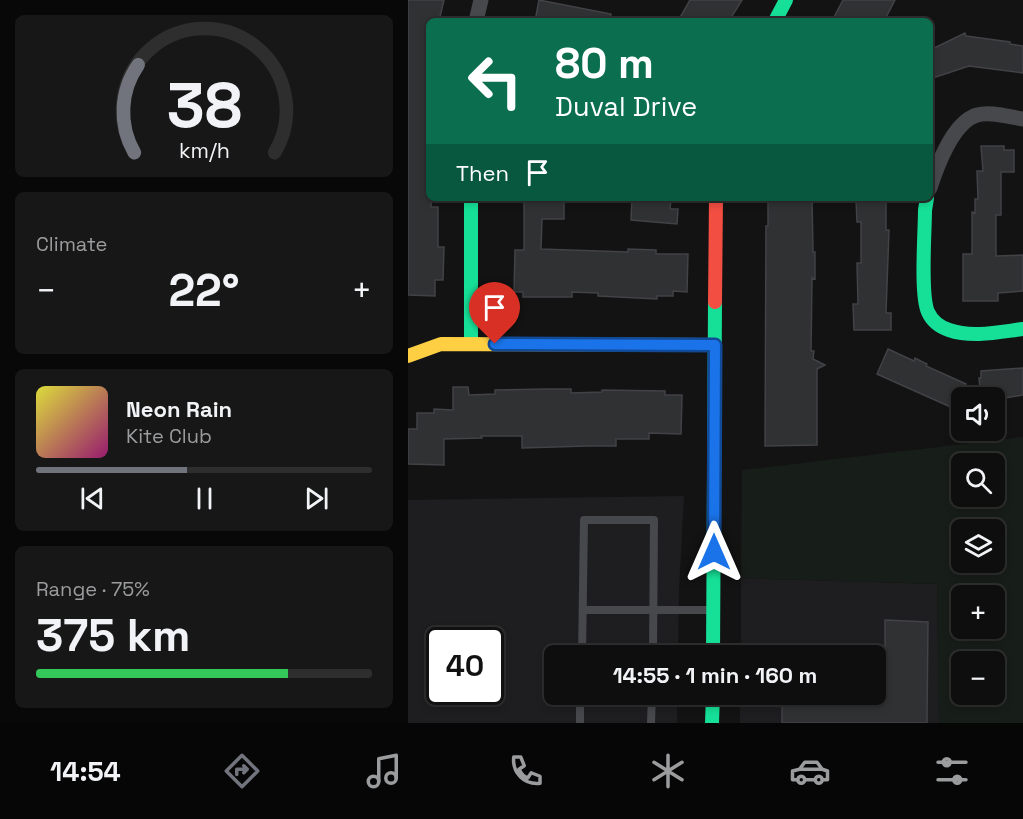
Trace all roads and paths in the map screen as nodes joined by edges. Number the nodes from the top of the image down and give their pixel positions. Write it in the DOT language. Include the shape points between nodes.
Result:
graph roads {
  1 [pos="482,0"];
  2 [pos="786,0"];
  3 [pos="478,18"];
  4 [pos="777,18"];
  5 [pos="1023,119"];
  6 [pos="933,181"];
  7 [pos="471,201"];
  8 [pos="716,201"];
  9 [pos="926,201"];
  10 [pos="1023,329"];
  11 [pos="471,344"];
  12 [pos="715,345"];
  13 [pos="408,356"];
  14 [pos="583,609"];
  15 [pos="654,609"];
  16 [pos="714,610"];
  17 [pos="582,645"];
  18 [pos="653,645"];
  19 [pos="713,645"];
  20 [pos="580,705"];
  21 [pos="652,705"];
  22 [pos="713,705"];
  23 [pos="580,723"];
  24 [pos="651,723"];
  25 [pos="712,723"];
  1 -- 3 [label="street"];
  2 -- 4 [label="street"];
  5 -- 6 [label="street" via="978,114 961,124"];
  7 -- 11 [label="street"];
  8 -- 12 [label="street"];
  9 -- 10 [label="street" via="924,307 929,317 948,331"];
  11 -- 12 [label="street"];
  11 -- 13 [label="street" via="441,344"];
  12 -- 16 [label="street"];
  14 -- 15 [label="lane"];
  14 -- 15 [label="lane" via="584,520 654,520"];
  14 -- 17 [label="lane"];
  15 -- 16 [label="lane"];
  15 -- 18 [label="lane"];
  16 -- 19 [label="street"];
  20 -- 23 [label="lane"];
  21 -- 24 [label="lane"];
  22 -- 25 [label="street"];
}
